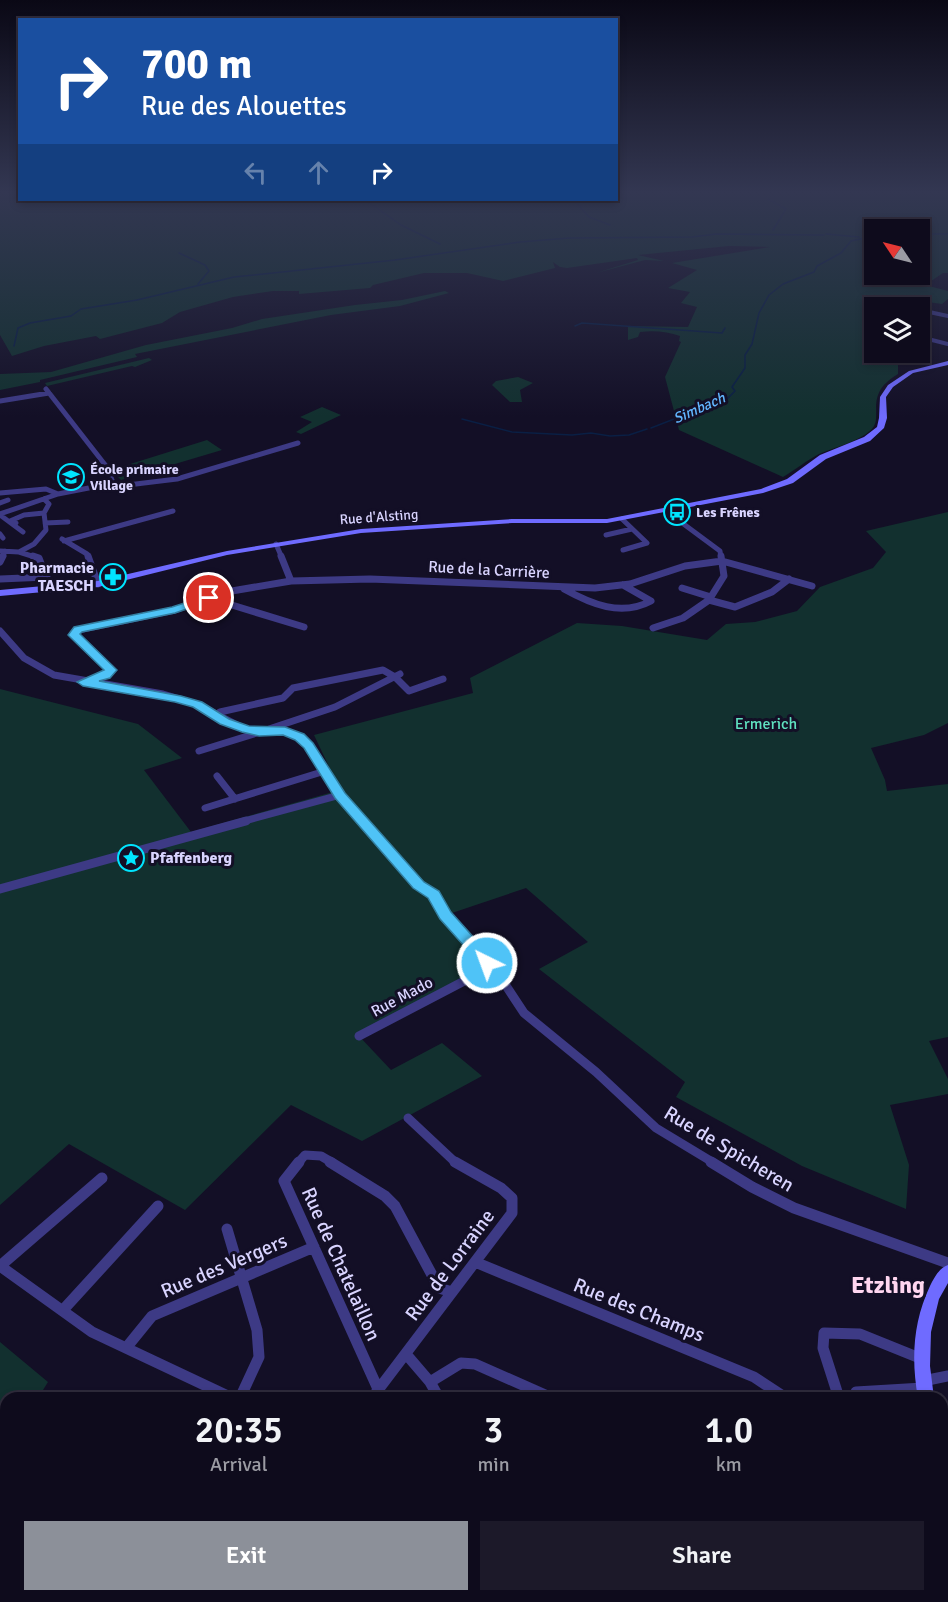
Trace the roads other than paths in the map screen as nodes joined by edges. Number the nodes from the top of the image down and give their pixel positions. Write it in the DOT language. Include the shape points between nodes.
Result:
graph roads {
  1 [pos="930,312"];
  2 [pos="948,316"];
  3 [pos="930,340"];
  4 [pos="948,344"];
  5 [pos="948,363"];
  6 [pos="0,401"];
  7 [pos="298,443"];
  8 [pos="92,487"];
  9 [pos="0,493"];
  10 [pos="58,494"];
  11 [pos="44,499"];
  12 [pos="8,500"];
  13 [pos="0,503"];
  14 [pos="173,511"];
  15 [pos="666,511"];
  16 [pos="44,513"];
  17 [pos="0,515"];
  18 [pos="622,519"];
  19 [pos="13,522"];
  20 [pos="68,522"];
  21 [pos="45,523"];
  22 [pos="632,529"];
  23 [pos="22,532"];
  24 [pos="606,535"];
  25 [pos="276,544"];
  26 [pos="623,550"];
  27 [pos="3,551"];
  28 [pos="19,552"];
  29 [pos="722,561"];
  30 [pos="0,562"];
  31 [pos="47,577"];
  32 [pos="0,579"];
  33 [pos="789,579"];
  34 [pos="291,581"];
  35 [pos="99,584"];
  36 [pos="623,585"];
  37 [pos="812,586"];
  38 [pos="563,588"];
  39 [pos="682,588"];
  40 [pos="51,589"];
  41 [pos="0,592"];
  42 [pos="209,598"];
  43 [pos="710,598"];
  44 [pos="304,627"];
  45 [pos="653,628"];
  46 [pos="0,631"];
  47 [pos="397,675"];
  48 [pos="444,679"];
  49 [pos="83,682"];
  50 [pos="220,712"];
  51 [pos="259,732"];
  52 [pos="199,751"];
  53 [pos="325,771"];
  54 [pos="217,776"];
  55 [pos="340,795"];
  56 [pos="235,799"];
  57 [pos="205,808"];
  58 [pos="0,889"];
  59 [pos="491,967"];
  60 [pos="359,1036"];
  61 [pos="408,1118"];
  62 [pos="102,1178"];
  63 [pos="158,1206"];
  64 [pos="227,1229"];
  65 [pos="314,1247"];
  66 [pos="475,1262"];
  67 [pos="948,1263"];
  68 [pos="0,1266"];
  69 [pos="948,1271"];
  70 [pos="241,1277"];
  71 [pos="452,1292"];
  72 [pos="63,1310"];
  73 [pos="126,1348"];
  74 [pos="406,1354"];
  75 [pos="922,1359"];
  76 [pos="948,1376"];
  77 [pos="430,1382"];
  78 [pos="924,1389"];
  79 [pos="219,1392"];
  80 [pos="243,1392"];
  81 [pos="374,1392"];
  82 [pos="377,1392"];
  83 [pos="436,1392"];
  84 [pos="538,1392"];
  85 [pos="777,1392"];
  86 [pos="837,1392"];
  87 [pos="856,1392"];
  1 -- 2 [label="street"];
  3 -- 4 [label="street"];
  5 -- 15 [label="main road, Rue d'Alsting" via="904,375 887,389 883,418 876,433 826,456 790,481 763,491"];
  6 -- 8 [label="street" via="47,391 112,478 110,483"];
  7 -- 8 [label="street" via="152,485"];
  8 -- 10 [label="street"];
  9 -- 10 [label="street" via="46,489"];
  10 -- 11 [label="street"];
  11 -- 16 [label="street" via="49,504"];
  11 -- 17 [label="street"];
  12 -- 13 [label="street"];
  14 -- 35 [label="street" via="62,539 87,554"];
  15 -- 18 [label="main road, Rue d'Alsting"];
  15 -- 29 [label="street" via="720,551"];
  16 -- 19 [label="street" via="24,515"];
  16 -- 21 [label="street"];
  17 -- 19 [label="street"];
  18 -- 22 [label="street"];
  18 -- 25 [label="main road, Rue d'Alsting" via="374,530"];
  19 -- 23 [label="street"];
  20 -- 21 [label="street"];
  21 -- 28 [label="street" via="46,536"];
  22 -- 24 [label="street"];
  22 -- 26 [label="street" via="647,543"];
  25 -- 34 [label="street"];
  25 -- 35 [label="main road, Rue d'Alsting"];
  27 -- 28 [label="street"];
  27 -- 30 [label="street"];
  28 -- 31 [label="street" via="39,558"];
  29 -- 33 [label="street"];
  29 -- 36 [label="street, Rue de la Carrière" via="685,566"];
  29 -- 43 [label="street" via="724,576"];
  31 -- 32 [label="street"];
  31 -- 40 [label="street"];
  33 -- 37 [label="street"];
  33 -- 43 [label="street" via="772,592 735,607"];
  34 -- 38 [label="street, Rue de la Carrière" via="370,579"];
  34 -- 42 [label="street, Rue de la Carrière"];
  35 -- 40 [label="main road, Rue d'Alsting"];
  36 -- 38 [label="street, Rue de la Carrière"];
  36 -- 38 [label="street" via="651,602 619,610"];
  39 -- 43 [label="street"];
  40 -- 41 [label="main road, Rue d'Alsting"];
  42 -- 44 [label="street"];
  42 -- 49 [label="street, Rue de la Carrière" via="175,610 78,630 74,635 111,670"];
  43 -- 45 [label="street" via="683,618"];
  46 -- 49 [label="street" via="13,650 39,670"];
  47 -- 48 [label="street" via="409,691"];
  47 -- 50 [label="street" via="383,670 293,688 283,698"];
  47 -- 51 [label="street" via="335,707"];
  49 -- 51 [label="street" via="197,704 224,721"];
  51 -- 52 [label="street"];
  51 -- 53 [label="street, Rue de Spicheren" via="285,731 300,737"];
  53 -- 55 [label="street, Rue de Spicheren"];
  53 -- 56 [label="street"];
  54 -- 56 [label="street"];
  55 -- 58 [label="street"];
  55 -- 59 [label="street, Rue de Spicheren" via="418,885 433,895 445,915"];
  56 -- 57 [label="street"];
  59 -- 60 [label="street, Rue Mado"];
  59 -- 67 [label="street, Rue de Spicheren" via="524,1013 596,1072 644,1119 752,1187 794,1208"];
  61 -- 66 [label="street, Rue de Lorraine" via="460,1167 512,1198 512,1213"];
  62 -- 68 [label="street"];
  63 -- 72 [label="street"];
  64 -- 70 [label="street"];
  65 -- 70 [label="street, Rue des Vergers"];
  65 -- 71 [label="street, Rue de Chatelaillon" via="284,1181 304,1155 321,1156 385,1196 395,1206 439,1288"];
  65 -- 81 [label="street, Rue de Chatelaillon"];
  66 -- 71 [label="street, Rue de Lorraine"];
  66 -- 85 [label="street, Rue des Champs" via="754,1377"];
  68 -- 72 [label="street"];
  69 -- 75 [label="main road" via="937,1284 927,1308"];
  70 -- 73 [label="street, Rue des Vergers" via="152,1316"];
  70 -- 80 [label="street" via="257,1330 259,1357"];
  71 -- 74 [label="street, Rue de Lorraine"];
  72 -- 73 [label="street" via="92,1332"];
  73 -- 79 [label="street"];
  74 -- 77 [label="street"];
  74 -- 82 [label="street, Rue de Lorraine"];
  75 -- 78 [label="main road"];
  75 -- 86 [label="street" via="860,1334 824,1333 823,1348"];
  76 -- 78 [label="street"];
  77 -- 83 [label="street"];
  77 -- 84 [label="street" via="461,1363 475,1364"];
  78 -- 87 [label="street"];
}
